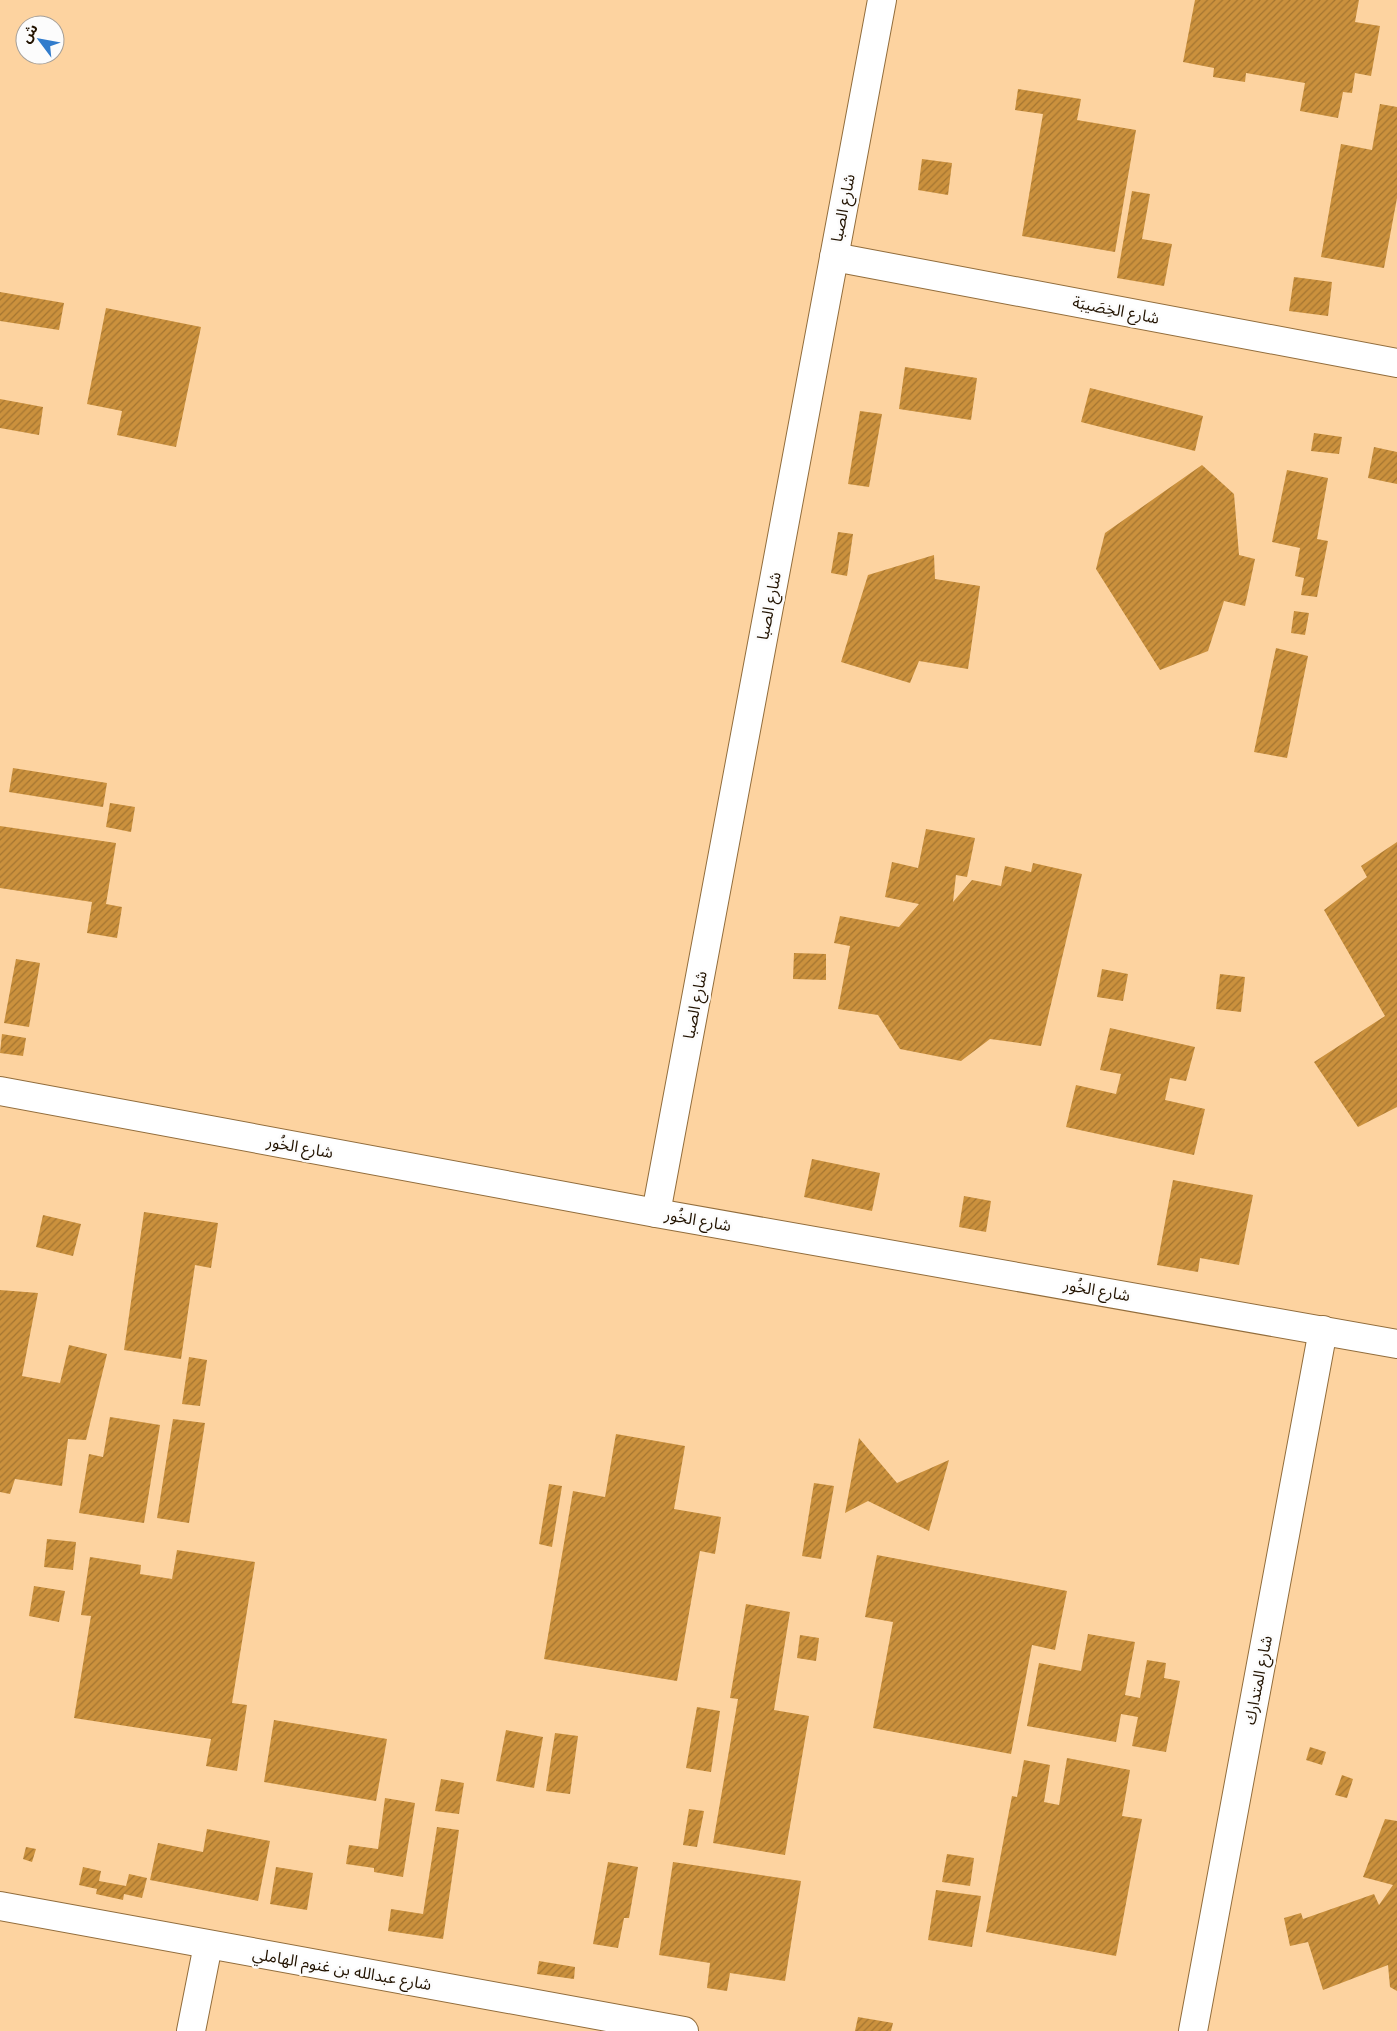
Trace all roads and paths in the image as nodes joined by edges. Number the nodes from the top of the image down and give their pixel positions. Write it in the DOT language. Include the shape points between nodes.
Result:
graph roads {
  1 [pos="882,0"];
  2 [pos="834,258"];
  3 [pos="1397,363"];
  4 [pos="0,1091"];
  5 [pos="656,1213"];
  6 [pos="1323,1330"];
  7 [pos="1397,1344"];
  8 [pos="0,1906"];
  9 [pos="208,1944"];
  10 [pos="191,2031"];
  11 [pos="684,2031"];
  12 [pos="1193,2031"];
  1 -- 2 [label="street, شارع الصبا"];
  2 -- 3 [label="street, شارع الخِصَيبَة"];
  2 -- 5 [label="street, شارع الصبا"];
  4 -- 5 [label="street, شارع الخُور"];
  5 -- 6 [label="street, شارع الخُور"];
  6 -- 7 [label="street, شارع الخُور"];
  6 -- 12 [label="street, شارع المتدارك"];
  8 -- 9 [label="street, شارع عبدالله بن غنوم الهاملي"];
  9 -- 10 [label="street"];
  9 -- 11 [label="street, شارع عبدالله بن غنوم الهاملي"];
}
